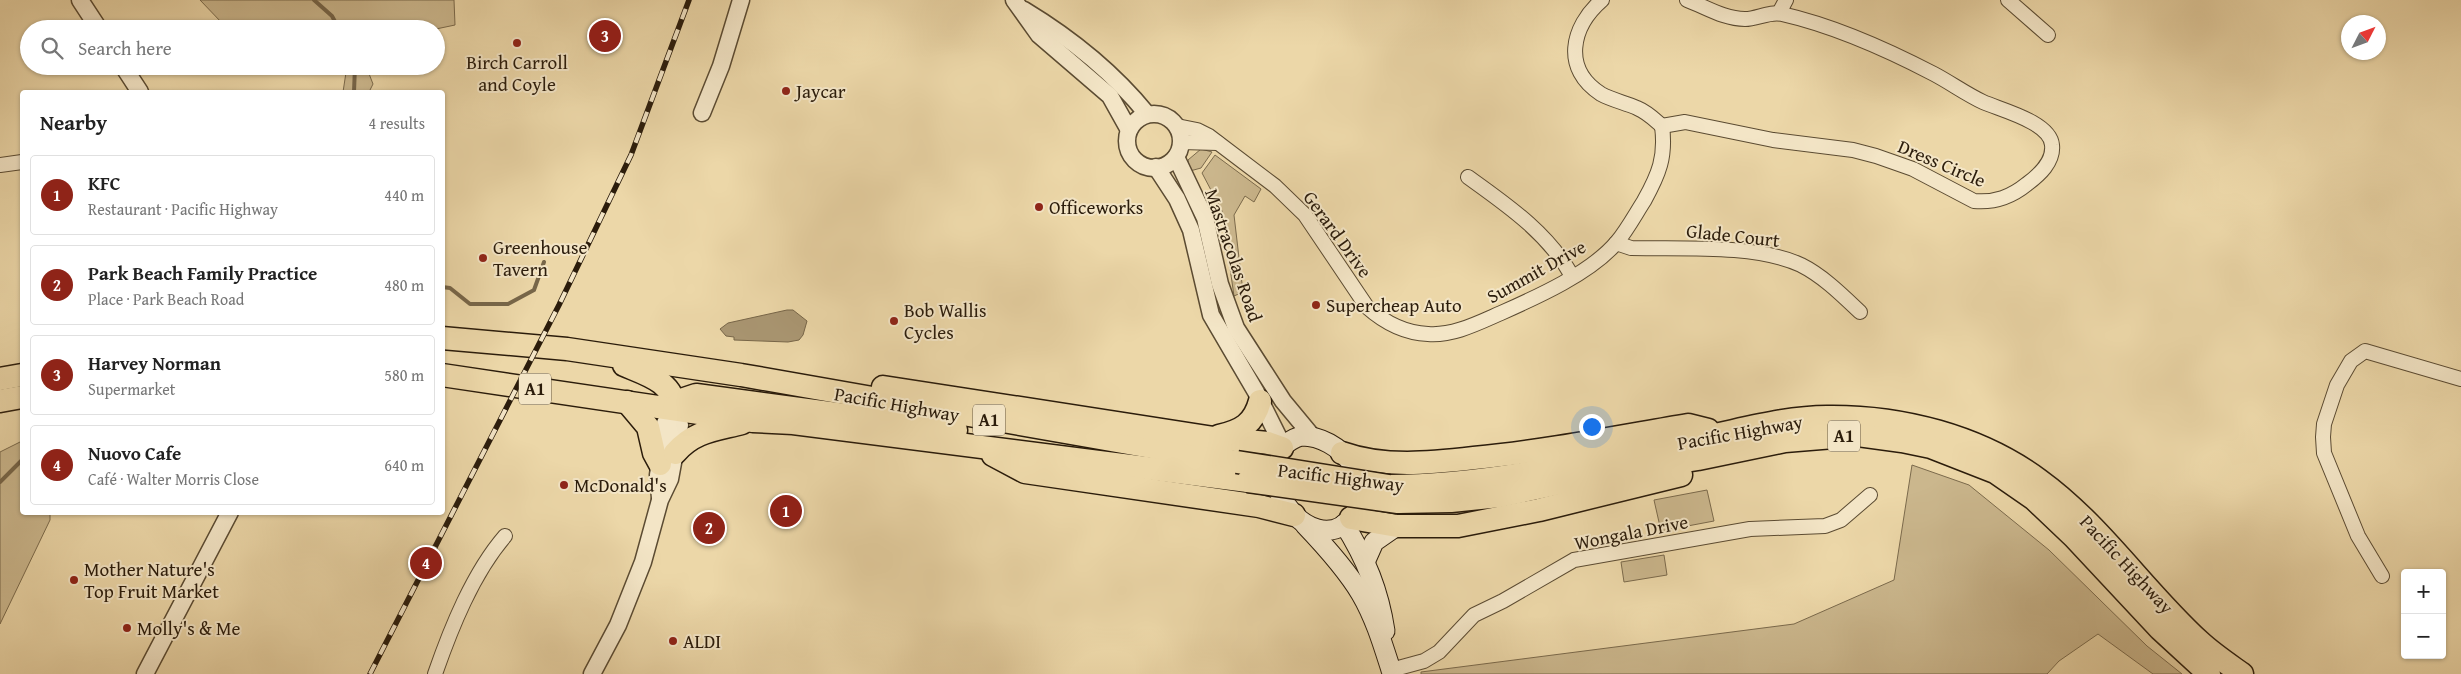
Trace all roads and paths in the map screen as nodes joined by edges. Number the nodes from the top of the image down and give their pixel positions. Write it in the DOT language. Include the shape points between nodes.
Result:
graph roads {
  1 [pos="80,0"];
  2 [pos="741,0"];
  3 [pos="1602,0"];
  4 [pos="1688,0"];
  5 [pos="1786,0"];
  6 [pos="2008,0"];
  7 [pos="1017,4"];
  8 [pos="1779,13"];
  9 [pos="93,20"];
  10 [pos="2048,35"];
  11 [pos="129,75"];
  12 [pos="139,90"];
  13 [pos="702,114"];
  14 [pos="1147,114"];
  15 [pos="1177,126"];
  16 [pos="1662,126"];
  17 [pos="1129,130"];
  18 [pos="1218,143"];
  19 [pos="1178,150"];
  20 [pos="20,162"];
  21 [pos="0,165"];
  22 [pos="1156,168"];
  23 [pos="1468,177"];
  24 [pos="1616,243"];
  25 [pos="1572,276"];
  26 [pos="1860,312"];
  27 [pos="1460,329"];
  28 [pos="445,338"];
  29 [pos="598,353"];
  30 [pos="20,375"];
  31 [pos="445,375"];
  32 [pos="740,375"];
  33 [pos="0,379"];
  34 [pos="2461,379"];
  35 [pos="20,397"];
  36 [pos="0,401"];
  37 [pos="1260,401"];
  38 [pos="627,402"];
  39 [pos="674,409"];
  40 [pos="753,421"];
  41 [pos="1724,434"];
  42 [pos="1312,436"];
  43 [pos="1092,437"];
  44 [pos="1214,438"];
  45 [pos="1282,447"];
  46 [pos="977,448"];
  47 [pos="1342,453"];
  48 [pos="667,458"];
  49 [pos="1698,458"];
  50 [pos="1242,472"];
  51 [pos="1394,494"];
  52 [pos="1870,495"];
  53 [pos="228,515"];
  54 [pos="1298,518"];
  55 [pos="1347,521"];
  56 [pos="1397,526"];
  57 [pos="505,536"];
  58 [pos="1366,560"];
  59 [pos="2382,576"];
  60 [pos="1392,672"];
  61 [pos="592,673"];
  62 [pos="145,674"];
  63 [pos="435,674"];
  64 [pos="2209,674"];
  65 [pos="2242,674"];
  1 -- 9 [label="street"];
  2 -- 13 [label="street"];
  3 -- 16 [label="street" via="1593,8 1575,39 1580,72 1589,85 1603,95 1639,108"];
  4 -- 8 [label="street, Dress Circle" via="1719,14 1745,19"];
  5 -- 8 [label="street"];
  6 -- 10 [label="street"];
  7 -- 14 [label="street" via="1100,64"];
  7 -- 17 [label="street" via="1039,35 1110,96"];
  8 -- 16 [label="street, Dress Circle" via="1853,37 1897,56 1986,103 2034,123 2048,135 2052,144 2046,167 2013,195 1988,202 1974,201 1897,162 1860,152 1773,140 1685,122"];
  11 -- 12 [label="street"];
  14 -- 15 [label="street" via="1164,115"];
  14 -- 17 [label="street"];
  15 -- 18 [label="street, Gerard Drive" via="1197,130"];
  15 -- 19 [label="street"];
  16 -- 24 [label="street, Summit Drive" via="1664,153 1655,181"];
  17 -- 22 [label="street" via="1127,144 1134,158"];
  18 -- 19 [label="street"];
  18 -- 27 [label="street, Gerard Drive" via="1275,186 1305,215 1358,296 1380,318 1412,332 1429,334"];
  19 -- 22 [label="street" via="1164,166"];
  19 -- 42 [label="street, Mastracolas Road" via="1205,218 1223,292 1236,328 1282,401"];
  20 -- 21 [label="street"];
  22 -- 37 [label="street, Mastracolas Road" via="1177,199 1191,230 1210,315"];
  23 -- 25 [label="street" via="1537,230 1554,248"];
  24 -- 25 [label="street, Summit Drive"];
  24 -- 26 [label="street, Glade Court" via="1631,248 1748,252 1788,260 1821,278"];
  25 -- 27 [label="street, Summit Drive" via="1513,308"];
  28 -- 29 [label="highway, Pacific Highway / A1" via="493,340"];
  29 -- 32 [label="highway, Pacific Highway / A1"];
  29 -- 39 [label="highway" via="659,382 672,395"];
  30 -- 33 [label="highway"];
  31 -- 38 [label="highway, Pacific Highway / A1"];
  32 -- 43 [label="highway, Pacific Highway / A1"];
  32 -- 44 [label="highway" via="918,391"];
  34 -- 59 [label="street" via="2365,351 2351,360 2331,399 2324,424 2324,453 2358,536"];
  35 -- 36 [label="highway"];
  37 -- 44 [label="highway" via="1257,414 1248,425 1237,432"];
  37 -- 45 [label="street, Mastracolas Road"];
  38 -- 39 [label="highway, Pacific Highway / A1"];
  38 -- 48 [label="highway" via="648,427 654,454"];
  39 -- 40 [label="highway, Pacific Highway / A1"];
  39 -- 43 [label="highway" via="684,399 696,395 1028,440"];
  39 -- 48 [label="street" via="680,426"];
  40 -- 46 [label="highway, Pacific Highway / A1" via="793,423"];
  40 -- 48 [label="highway" via="697,435"];
  41 -- 47 [label="highway" via="1688,425 1514,454 1419,464 1362,460"];
  41 -- 51 [label="highway, Pacific Highway / A1" via="1587,462"];
  41 -- 65 [label="highway, Pacific Highway / A1" via="1825,417 1861,418 1906,423 1992,452 2038,479 2081,514 2201,643"];
  42 -- 45 [label="main road" via="1292,439"];
  42 -- 47 [label="main road" via="1330,443"];
  43 -- 50 [label="highway, Pacific Highway / A1"];
  44 -- 45 [label="highway"];
  45 -- 54 [label="main road" via="1274,462 1274,471 1281,496"];
  46 -- 50 [label="highway, Pacific Highway / A1"];
  46 -- 54 [label="highway" via="1025,472 1259,506"];
  47 -- 55 [label="main road" via="1359,476 1362,487 1361,500"];
  48 -- 61 [label="street" via="660,500 643,562 618,625"];
  49 -- 51 [label="highway, Pacific Highway / A1" via="1500,496 1451,501"];
  49 -- 56 [label="highway" via="1682,475 1539,510 1458,526"];
  49 -- 64 [label="highway, Pacific Highway / A1" via="1785,441 1858,435 1930,447 1986,468 2034,499 2160,629"];
  50 -- 51 [label="highway, Pacific Highway / A1, bridge"];
  52 -- 60 [label="street, Wongala Drive" via="1841,520 1825,526 1750,529 1574,560 1474,615 1438,652 1424,661"];
  53 -- 62 [label="street"];
  54 -- 55 [label="main road" via="1313,528 1324,530"];
  54 -- 60 [label="main road" via="1335,557 1361,595 1377,627"];
  55 -- 56 [label="highway"];
  55 -- 58 [label="main road"];
  56 -- 58 [label="main road" via="1374,542"];
  57 -- 63 [label="street" via="489,554 447,639"];
  58 -- 60 [label="main road" via="1381,602"];
}
